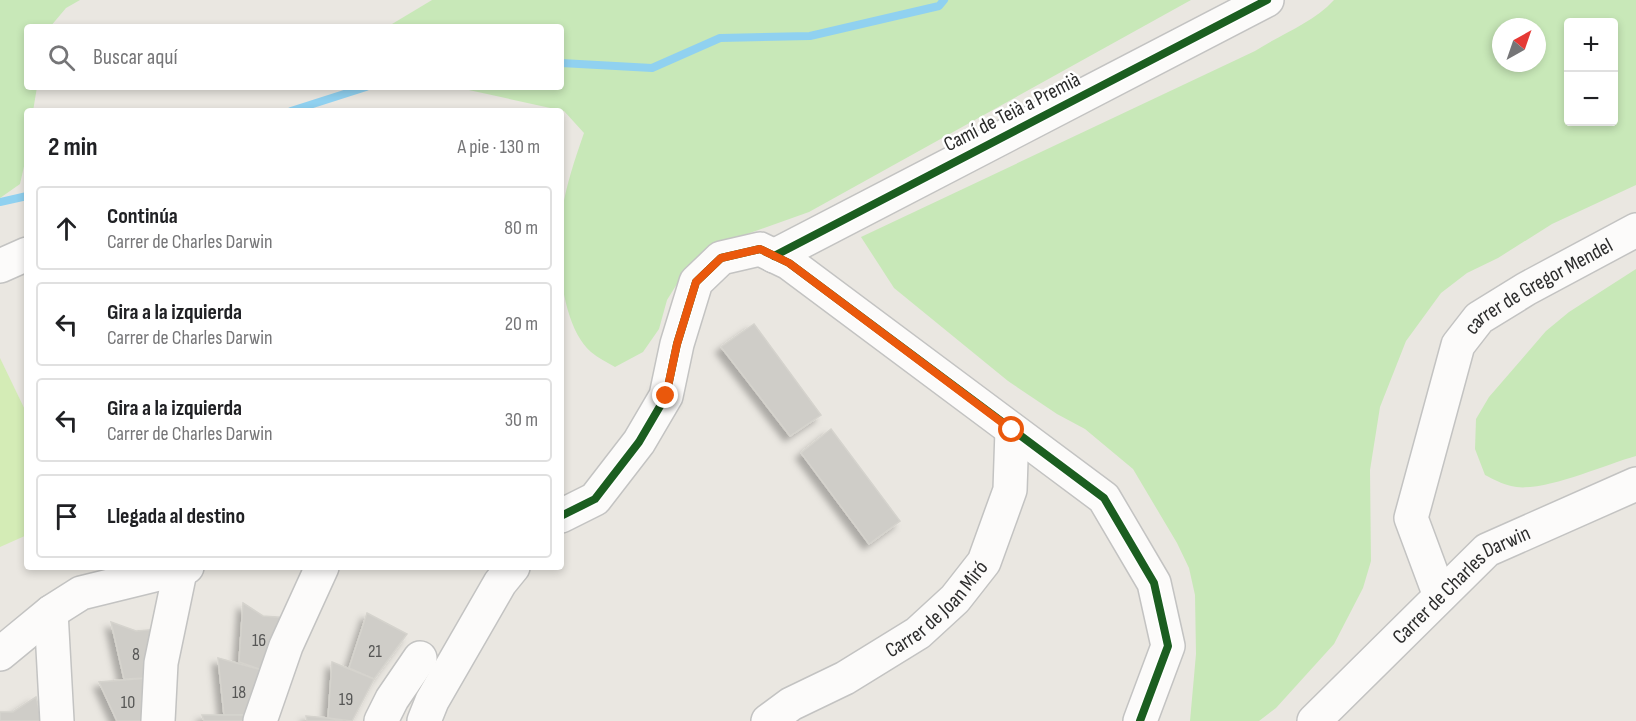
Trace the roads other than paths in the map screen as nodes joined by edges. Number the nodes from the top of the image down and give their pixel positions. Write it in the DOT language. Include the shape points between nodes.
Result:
graph roads {
  1 [pos="1267,0"];
  2 [pos="1636,230"];
  3 [pos="24,255"];
  4 [pos="774,256"];
  5 [pos="0,266"];
  6 [pos="1012,430"];
  7 [pos="1636,484"];
  8 [pos="564,514"];
  9 [pos="170,570"];
  10 [pos="181,570"];
  11 [pos="321,570"];
  12 [pos="511,570"];
  13 [pos="1440,596"];
  14 [pos="51,612"];
  15 [pos="0,654"];
  16 [pos="420,658"];
  17 [pos="57,721"];
  18 [pos="158,721"];
  19 [pos="260,721"];
  20 [pos="381,721"];
  21 [pos="424,721"];
  22 [pos="768,721"];
  23 [pos="1140,721"];
  24 [pos="1314,721"];
  1 -- 4 [label="street, Camí de Teià a Premià"];
  2 -- 13 [label="street, carrer de Gregor Mendel" via="1479,318 1458,345 1412,518"];
  3 -- 5 [label="street"];
  4 -- 6 [label="street" via="789,263"];
  4 -- 8 [label="street" via="760,249 721,258 696,282 666,396 639,442 594,499"];
  6 -- 22 [label="street, Carrer de Joan Miró" via="1010,490 984,562 955,599 918,633 845,678 791,704"];
  6 -- 23 [label="street" via="1104,498 1154,583 1168,646"];
  7 -- 13 [label="street, Carrer de Charles Darwin" via="1487,550"];
  9 -- 14 [label="street" via="81,593"];
  10 -- 18 [label="street" via="161,663"];
  11 -- 19 [label="street" via="286,646"];
  12 -- 21 [label="street" via="437,691"];
  13 -- 24 [label="street, Carrer de Charles Darwin"];
  14 -- 15 [label="street"];
  14 -- 17 [label="street"];
  16 -- 20 [label="street"];
}
